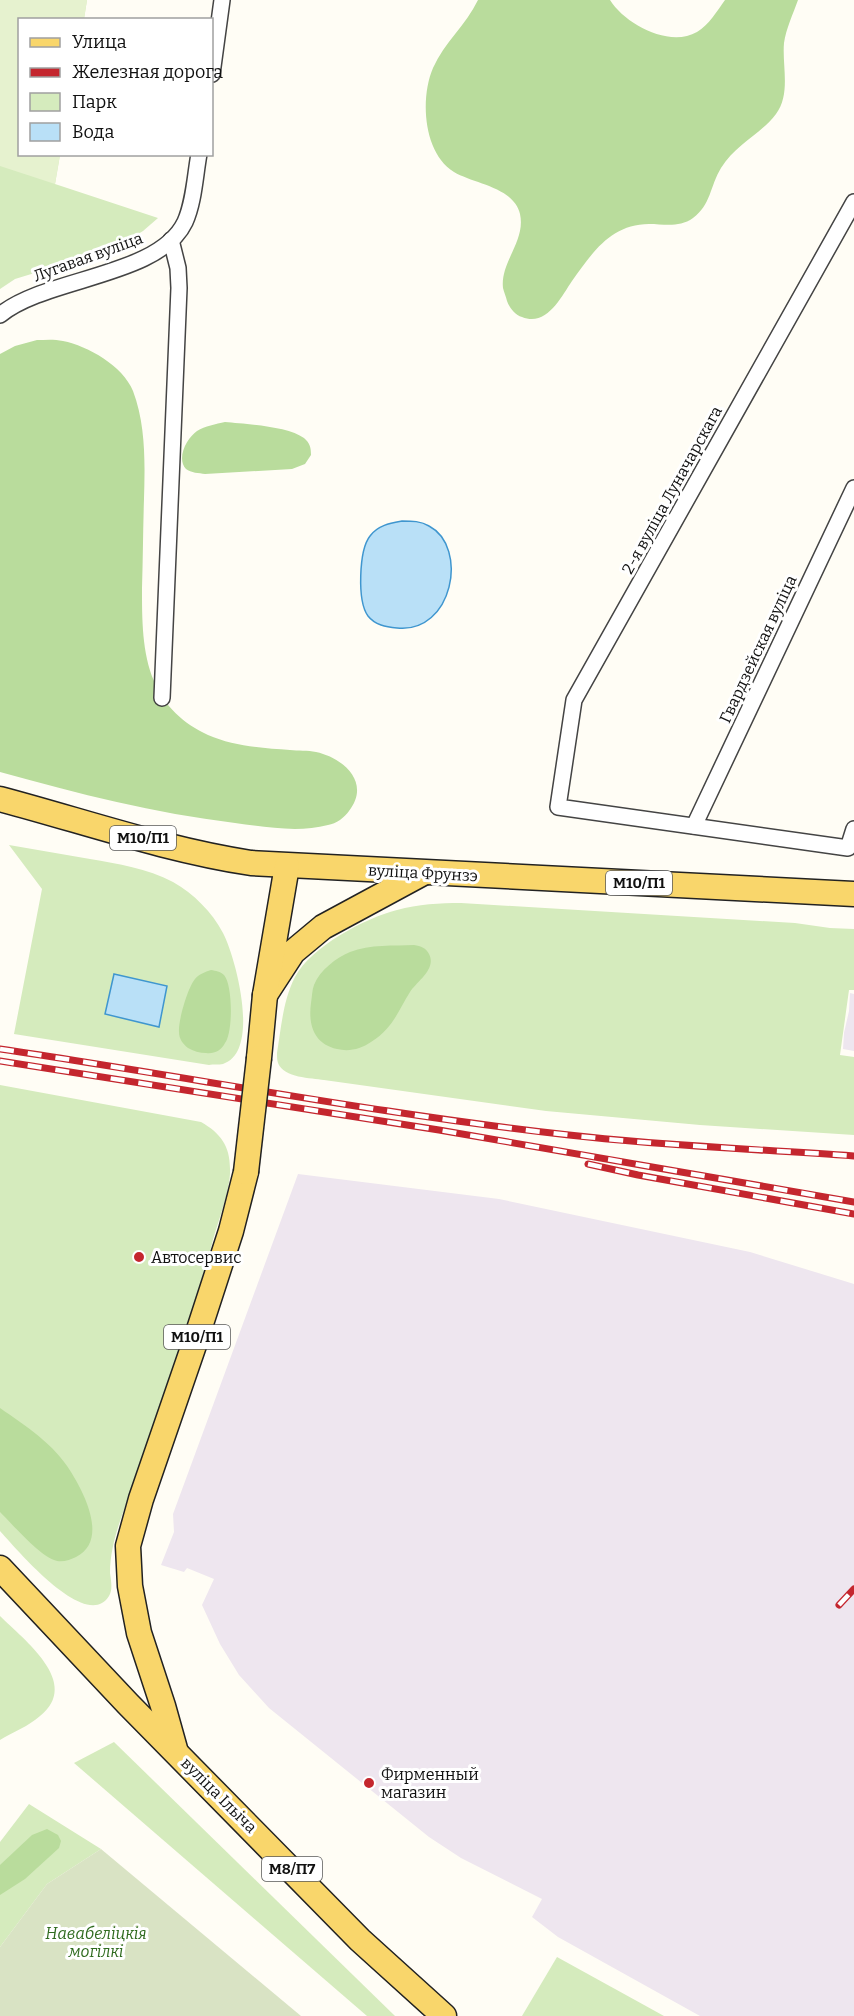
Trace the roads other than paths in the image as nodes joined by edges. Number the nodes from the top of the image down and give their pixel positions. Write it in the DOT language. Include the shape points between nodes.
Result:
graph roads {
  1 [pos="222,0"];
  2 [pos="213,67"];
  3 [pos="199,156"];
  4 [pos="854,202"];
  5 [pos="171,240"];
  6 [pos="0,315"];
  7 [pos="854,488"];
  8 [pos="162,698"];
  9 [pos="0,799"];
  10 [pos="694,826"];
  11 [pos="854,829"];
  12 [pos="287,866"];
  13 [pos="423,873"];
  14 [pos="854,894"];
  15 [pos="265,995"];
  16 [pos="0,1568"];
  17 [pos="175,1751"];
  18 [pos="444,2016"];
  1 -- 2 [label="street"];
  3 -- 5 [label="street, Лугавая вуліца" via="185,222"];
  4 -- 10 [label="street, 2-я вуліца Луначарскага" via="574,700 558,807"];
  5 -- 6 [label="street, Лугавая вуліца" via="124,266 25,299"];
  5 -- 8 [label="street" via="179,288"];
  7 -- 10 [label="street, Гвардзейская вуліца"];
  9 -- 12 [label="main road, вуліца Фрунзэ / М10/П1" via="219,858"];
  10 -- 11 [label="street" via="848,848"];
  12 -- 13 [label="main road, вуліца Фрунзэ / М10/П1"];
  12 -- 15 [label="main road, М10/П1"];
  13 -- 14 [label="main road, вуліца Фрунзэ / М10/П1"];
  13 -- 15 [label="main road, М10/П1" via="322,927 293,952"];
  15 -- 17 [label="main road, М10/П1, bridge" via="246,1172 231,1231 128,1546 130,1586 139,1633"];
  16 -- 17 [label="main road, вуліца Ільіча / М8/П7"];
  17 -- 18 [label="main road, вуліца Ільіча / М8/П7" via="360,1941"];
}
